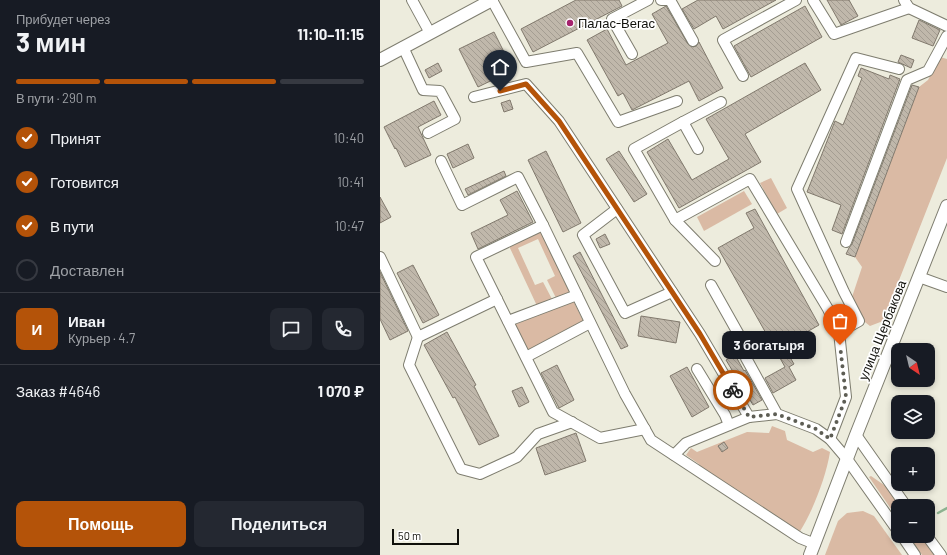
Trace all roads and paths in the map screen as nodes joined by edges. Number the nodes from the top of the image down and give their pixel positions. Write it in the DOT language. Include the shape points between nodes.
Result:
graph roads {
  1 [pos="412,0"];
  2 [pos="492,0"];
  3 [pos="648,0"];
  4 [pos="661,0"];
  5 [pos="796,0"];
  6 [pos="813,0"];
  7 [pos="907,4"];
  8 [pos="947,26"];
  9 [pos="430,33"];
  10 [pos="947,36"];
  11 [pos="693,41"];
  12 [pos="403,47"];
  13 [pos="632,54"];
  14 [pos="380,60"];
  15 [pos="899,69"];
  16 [pos="743,76"];
  17 [pos="474,98"];
  18 [pos="677,102"];
  19 [pos="721,102"];
  20 [pos="683,122"];
  21 [pos="428,133"];
  22 [pos="698,149"];
  23 [pos="441,161"];
  24 [pos="617,209"];
  25 [pos="946,212"];
  26 [pos="676,220"];
  27 [pos="543,225"];
  28 [pos="846,242"];
  29 [pos="380,257"];
  30 [pos="715,261"];
  31 [pos="919,276"];
  32 [pos="711,285"];
  33 [pos="947,287"];
  34 [pos="672,292"];
  35 [pos="577,294"];
  36 [pos="497,299"];
  37 [pos="508,321"];
  38 [pos="590,323"];
  39 [pos="839,332"];
  40 [pos="418,337"];
  41 [pos="526,358"];
  42 [pos="697,369"];
  43 [pos="777,414"];
  44 [pos="749,417"];
  45 [pos="572,422"];
  46 [pos="729,425"];
  47 [pos="645,429"];
  48 [pos="856,435"];
  49 [pos="830,439"];
  50 [pos="674,455"];
  51 [pos="847,459"];
  52 [pos="901,499"];
  53 [pos="891,521"];
  54 [pos="907,543"];
  55 [pos="932,543"];
  56 [pos="812,549"];
  57 [pos="915,555"];
  58 [pos="941,555"];
  1 -- 9 [label="street"];
  2 -- 9 [label="main road"];
  2 -- 18 [label="street" via="526,62 577,53 618,122"];
  3 -- 13 [label="street" via="612,19"];
  4 -- 11 [label="street" via="670,0"];
  5 -- 16 [label="street" via="723,40"];
  6 -- 7 [label="street" via="834,34"];
  7 -- 8 [label="street"];
  9 -- 12 [label="main road"];
  10 -- 28 [label="street" via="928,71 907,80"];
  12 -- 14 [label="main road"];
  12 -- 21 [label="street" via="422,90 440,91 455,118"];
  15 -- 39 [label="street" via="856,58 797,189 859,321"];
  17 -- 24 [label="street" via="526,84 559,121"];
  19 -- 20 [label="street"];
  20 -- 22 [label="street"];
  20 -- 26 [label="street" via="634,149"];
  23 -- 27 [label="street" via="462,205 518,177"];
  24 -- 34 [label="street"];
  24 -- 34 [label="street" via="583,235 626,313"];
  25 -- 31 [label="main road, улица Щербакова"];
  26 -- 30 [label="street"];
  26 -- 39 [label="street" via="750,179 828,309"];
  27 -- 35 [label="street"];
  27 -- 36 [label="street" via="476,257"];
  29 -- 40 [label="street"];
  31 -- 33 [label="street"];
  31 -- 48 [label="main road, улица Щербакова"];
  32 -- 43 [label="street" via="743,342 746,358"];
  34 -- 44 [label="street"];
  35 -- 37 [label="street"];
  35 -- 38 [label="street"];
  36 -- 37 [label="street"];
  36 -- 40 [label="street"];
  37 -- 41 [label="street"];
  38 -- 41 [label="street"];
  38 -- 47 [label="street"];
  39 -- 49 [label="street" via="846,397"];
  40 -- 45 [label="street" via="409,364 461,469 480,474 517,457 538,434"];
  41 -- 45 [label="street" via="553,412"];
  42 -- 46 [label="street"];
  43 -- 44 [label="street"];
  43 -- 49 [label="street" via="816,429"];
  44 -- 46 [label="street"];
  45 -- 47 [label="street" via="600,438"];
  46 -- 50 [label="street" via="686,443"];
  47 -- 50 [label="street" via="652,440"];
  48 -- 51 [label="main road, улица Щербакова"];
  48 -- 52 [label="street"];
  49 -- 51 [label="street"];
  50 -- 56 [label="street" via="800,538"];
  51 -- 53 [label="street"];
  51 -- 56 [label="main road, улица Щербакова"];
  54 -- 57 [label="street"];
  55 -- 58 [label="street"];
}
